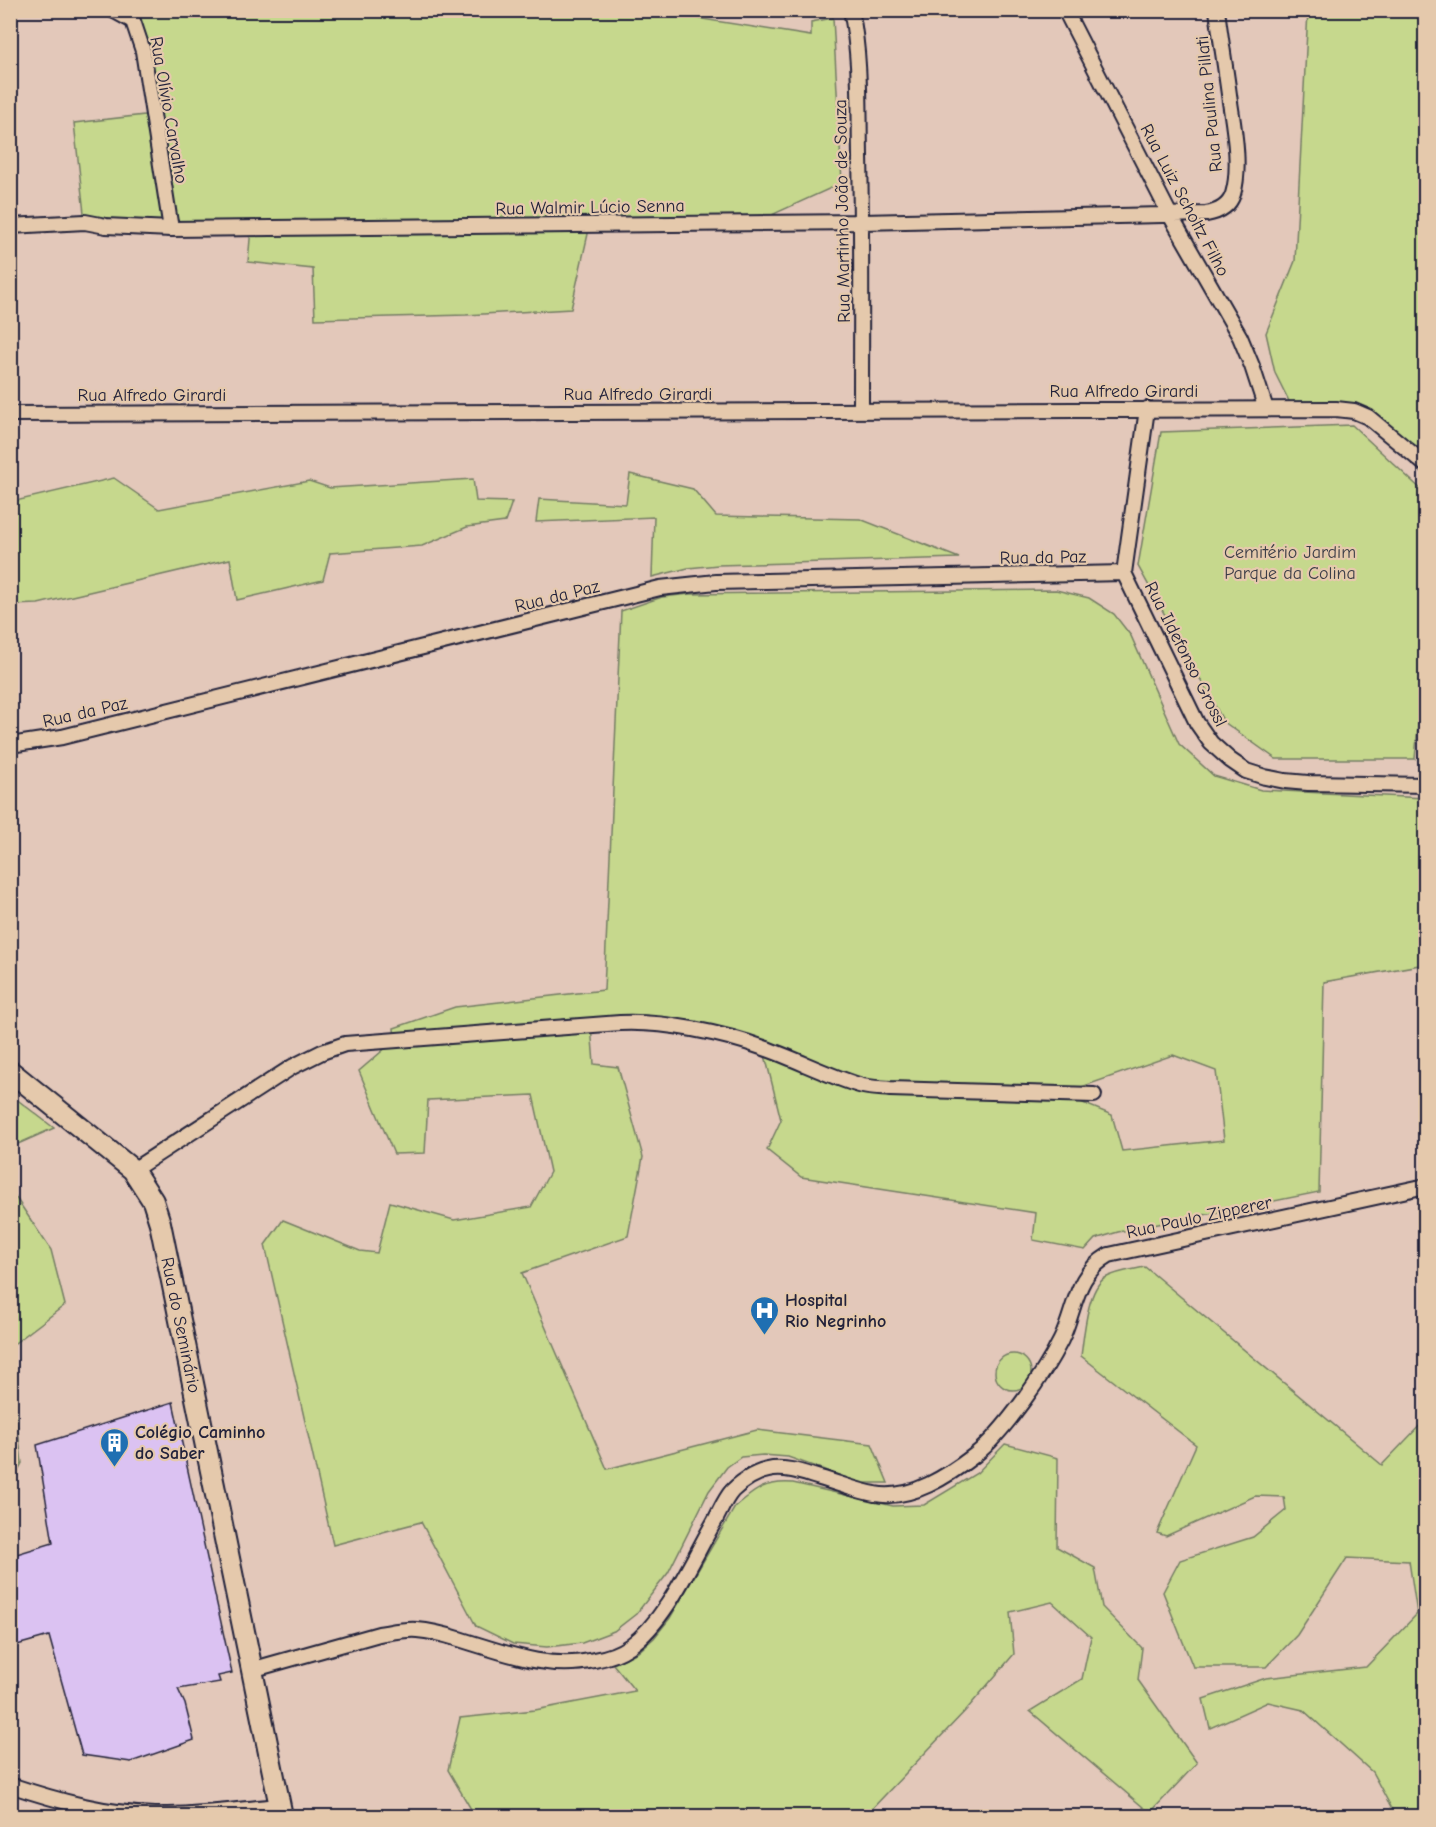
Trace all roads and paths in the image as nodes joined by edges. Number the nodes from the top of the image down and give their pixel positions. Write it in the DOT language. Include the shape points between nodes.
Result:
graph roads {
  1 [pos="113,10"];
  2 [pos="850,10"];
  3 [pos="1065,10"];
  4 [pos="1217,10"];
  5 [pos="1170,215"];
  6 [pos="861,222"];
  7 [pos="10,226"];
  8 [pos="171,229"];
  9 [pos="1147,409"];
  10 [pos="1266,409"];
  11 [pos="861,411"];
  12 [pos="10,414"];
  13 [pos="1425,465"];
  14 [pos="1124,573"];
  15 [pos="10,745"];
  16 [pos="1425,785"];
  17 [pos="10,1071"];
  18 [pos="1094,1095"];
  19 [pos="133,1170"];
  20 [pos="1425,1186"];
  21 [pos="251,1670"];
  22 [pos="10,1785"];
  23 [pos="281,1811"];
  1 -- 8 [label="street, Rua Olívio Carvalho" via="133,21 143,51"];
  2 -- 6 [label="street, Rua Martinho João de Souza" via="859,89"];
  3 -- 5 [label="street, Rua Luiz Scholtz Filho"];
  4 -- 5 [label="street, Rua Paulina Pillati" via="1236,155 1233,194 1218,212"];
  5 -- 6 [label="street, Rua Walmir Lúcio Senna"];
  5 -- 10 [label="street, Rua Luiz Scholtz Filho" via="1239,337"];
  6 -- 8 [label="street, Rua Walmir Lúcio Senna"];
  6 -- 11 [label="street, Rua Martinho João de Souza"];
  7 -- 8 [label="street, Rua Walmir Lúcio Senna" via="85,222"];
  9 -- 10 [label="street, Rua Alfredo Girardi"];
  9 -- 11 [label="street, Rua Alfredo Girardi"];
  9 -- 14 [label="street"];
  10 -- 13 [label="street, Rua Alfredo Girardi" via="1354,411 1368,417"];
  11 -- 12 [label="street, Rua Alfredo Girardi"];
  14 -- 15 [label="street, Rua da Paz" via="716,582 669,587 62,738"];
  14 -- 16 [label="street, Rua Ildefonso Grossl" via="1197,723 1230,760 1246,771 1285,781"];
  17 -- 19 [label="street, Rua do Seminário"];
  18 -- 19 [label="street" via="861,1086 743,1041 642,1022 395,1040 345,1044 322,1052 292,1067"];
  19 -- 21 [label="street, Rua do Seminário" via="153,1201 160,1223"];
  20 -- 21 [label="street, Rua Paulo Zipperer" via="1109,1255 1095,1263 1036,1382 978,1453 950,1473 889,1495 798,1472 773,1469 748,1477 730,1493 661,1614 628,1647 605,1658 563,1665 542,1663 442,1635 400,1630"];
  21 -- 23 [label="street, Rua do Seminário"];
  22 -- 23 [label="street" via="80,1806 131,1814"];
}
